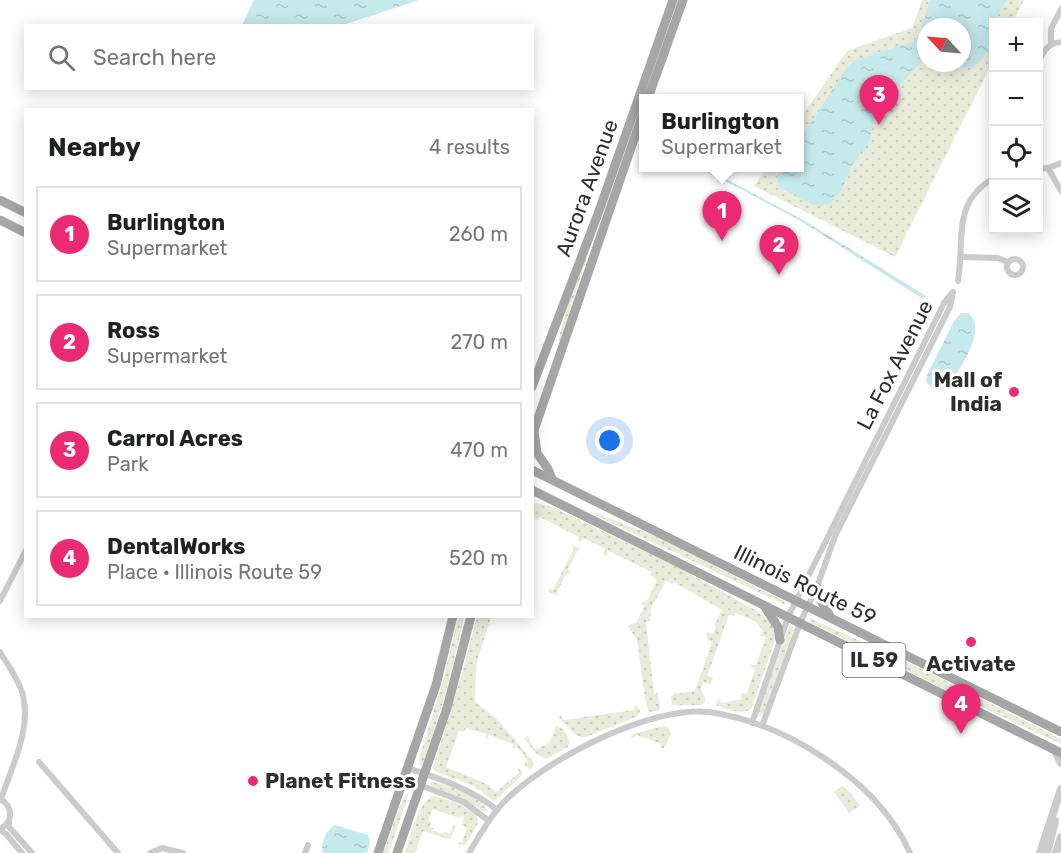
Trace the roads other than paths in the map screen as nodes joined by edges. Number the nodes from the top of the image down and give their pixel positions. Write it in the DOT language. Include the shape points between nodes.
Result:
graph roads {
  1 [pos="673,0"];
  2 [pos="683,0"];
  3 [pos="1061,9"];
  4 [pos="1061,42"];
  5 [pos="1051,44"];
  6 [pos="1043,53"];
  7 [pos="640,94"];
  8 [pos="650,94"];
  9 [pos="639,97"];
  10 [pos="639,125"];
  11 [pos="1061,163"];
  12 [pos="1048,168"];
  13 [pos="1043,169"];
  14 [pos="990,180"];
  15 [pos="1061,191"];
  16 [pos="0,200"];
  17 [pos="24,212"];
  18 [pos="0,220"];
  19 [pos="24,231"];
  20 [pos="962,257"];
  21 [pos="1008,262"];
  22 [pos="958,280"];
  23 [pos="534,382"];
  24 [pos="534,431"];
  25 [pos="534,439"];
  26 [pos="534,471"];
  27 [pos="552,479"];
  28 [pos="534,491"];
  29 [pos="544,496"];
  30 [pos="534,499"];
  31 [pos="24,554"];
  32 [pos="817,587"];
  33 [pos="796,601"];
  34 [pos="0,602"];
  35 [pos="764,605"];
  36 [pos="807,606"];
  37 [pos="788,617"];
  38 [pos="452,618"];
  39 [pos="470,618"];
  40 [pos="831,618"];
  41 [pos="800,623"];
  42 [pos="780,640"];
  43 [pos="0,652"];
  44 [pos="752,723"];
  45 [pos="762,726"];
  46 [pos="1061,732"];
  47 [pos="1058,751"];
  48 [pos="39,762"];
  49 [pos="1061,763"];
  50 [pos="408,768"];
  51 [pos="424,774"];
  52 [pos="404,779"];
  53 [pos="420,786"];
  54 [pos="1061,790"];
  55 [pos="0,799"];
  56 [pos="497,810"];
  57 [pos="489,821"];
  58 [pos="9,822"];
  59 [pos="0,829"];
  60 [pos="1061,837"];
  61 [pos="308,845"];
  62 [pos="26,852"];
  63 [pos="118,853"];
  64 [pos="150,853"];
  65 [pos="183,853"];
  66 [pos="305,853"];
  67 [pos="378,853"];
  68 [pos="397,853"];
  69 [pos="469,853"];
  70 [pos="910,853"];
  71 [pos="1040,853"];
  72 [pos="1047,853"];
  73 [pos="1056,853"];
  1 -- 7 [label="main road, Aurora Avenue"];
  2 -- 8 [label="main road"];
  3 -- 5 [label="street" via="1051,29"];
  4 -- 5 [label="street"];
  5 -- 6 [label="street"];
  9 -- 23 [label="main road, Aurora Avenue"];
  10 -- 24 [label="main road, Aurora Avenue"];
  11 -- 12 [label="street"];
  12 -- 13 [label="street"];
  12 -- 15 [label="street"];
  14 -- 20 [label="street" via="965,209"];
  16 -- 17 [label="main road"];
  18 -- 19 [label="main road"];
  20 -- 21 [label="street"];
  20 -- 22 [label="street"];
  25 -- 27 [label="main road" via="537,453"];
  26 -- 27 [label="main road, Illinois Route 59 / IL 59"];
  27 -- 33 [label="main road, Illinois Route 59 / IL 59"];
  28 -- 29 [label="main road, Illinois Route 59 / IL 59"];
  29 -- 30 [label="main road"];
  29 -- 35 [label="main road, Illinois Route 59 / IL 59"];
  31 -- 34 [label="street"];
  32 -- 33 [label="street, La Fox Avenue" via="835,536 950,307 953,292 944,303"];
  32 -- 36 [label="street, La Fox Avenue"];
  32 -- 40 [label="main road"];
  33 -- 36 [label="main road, Illinois Route 59 / IL 59"];
  33 -- 37 [label="street, La Fox Avenue"];
  35 -- 37 [label="main road, Illinois Route 59 / IL 59"];
  35 -- 42 [label="main road" via="778,627"];
  36 -- 40 [label="main road, Illinois Route 59 / IL 59"];
  36 -- 41 [label="street, La Fox Avenue"];
  37 -- 41 [label="main road, Illinois Route 59 / IL 59"];
  37 -- 42 [label="street, La Fox Avenue"];
  38 -- 50 [label="main road"];
  39 -- 51 [label="main road" via="447,708"];
  40 -- 46 [label="main road, Illinois Route 59 / IL 59"];
  41 -- 45 [label="street, La Fox Avenue"];
  41 -- 47 [label="main road, Illinois Route 59 / IL 59"];
  42 -- 44 [label="street, La Fox Avenue"];
  43 -- 55 [label="street" via="22,691 26,714 21,741"];
  44 -- 45 [label="street"];
  44 -- 56 [label="street" via="699,712 668,715 632,726 550,764"];
  45 -- 70 [label="street" via="805,746 853,778 888,814"];
  47 -- 49 [label="street"];
  48 -- 63 [label="street"];
  50 -- 51 [label="street"];
  50 -- 52 [label="main road"];
  51 -- 53 [label="main road"];
  51 -- 56 [label="street" via="462,787"];
  52 -- 53 [label="street"];
  52 -- 67 [label="main road"];
  53 -- 57 [label="street" via="465,802"];
  53 -- 68 [label="main road"];
  54 -- 71 [label="street"];
  54 -- 72 [label="street"];
  55 -- 58 [label="street" via="10,809"];
  56 -- 57 [label="street"];
  57 -- 69 [label="street"];
  58 -- 59 [label="street"];
  58 -- 62 [label="street"];
  59 -- 62 [label="street"];
  60 -- 73 [label="street"];
  61 -- 66 [label="street"];
  64 -- 65 [label="street" via="162,848"];
}
